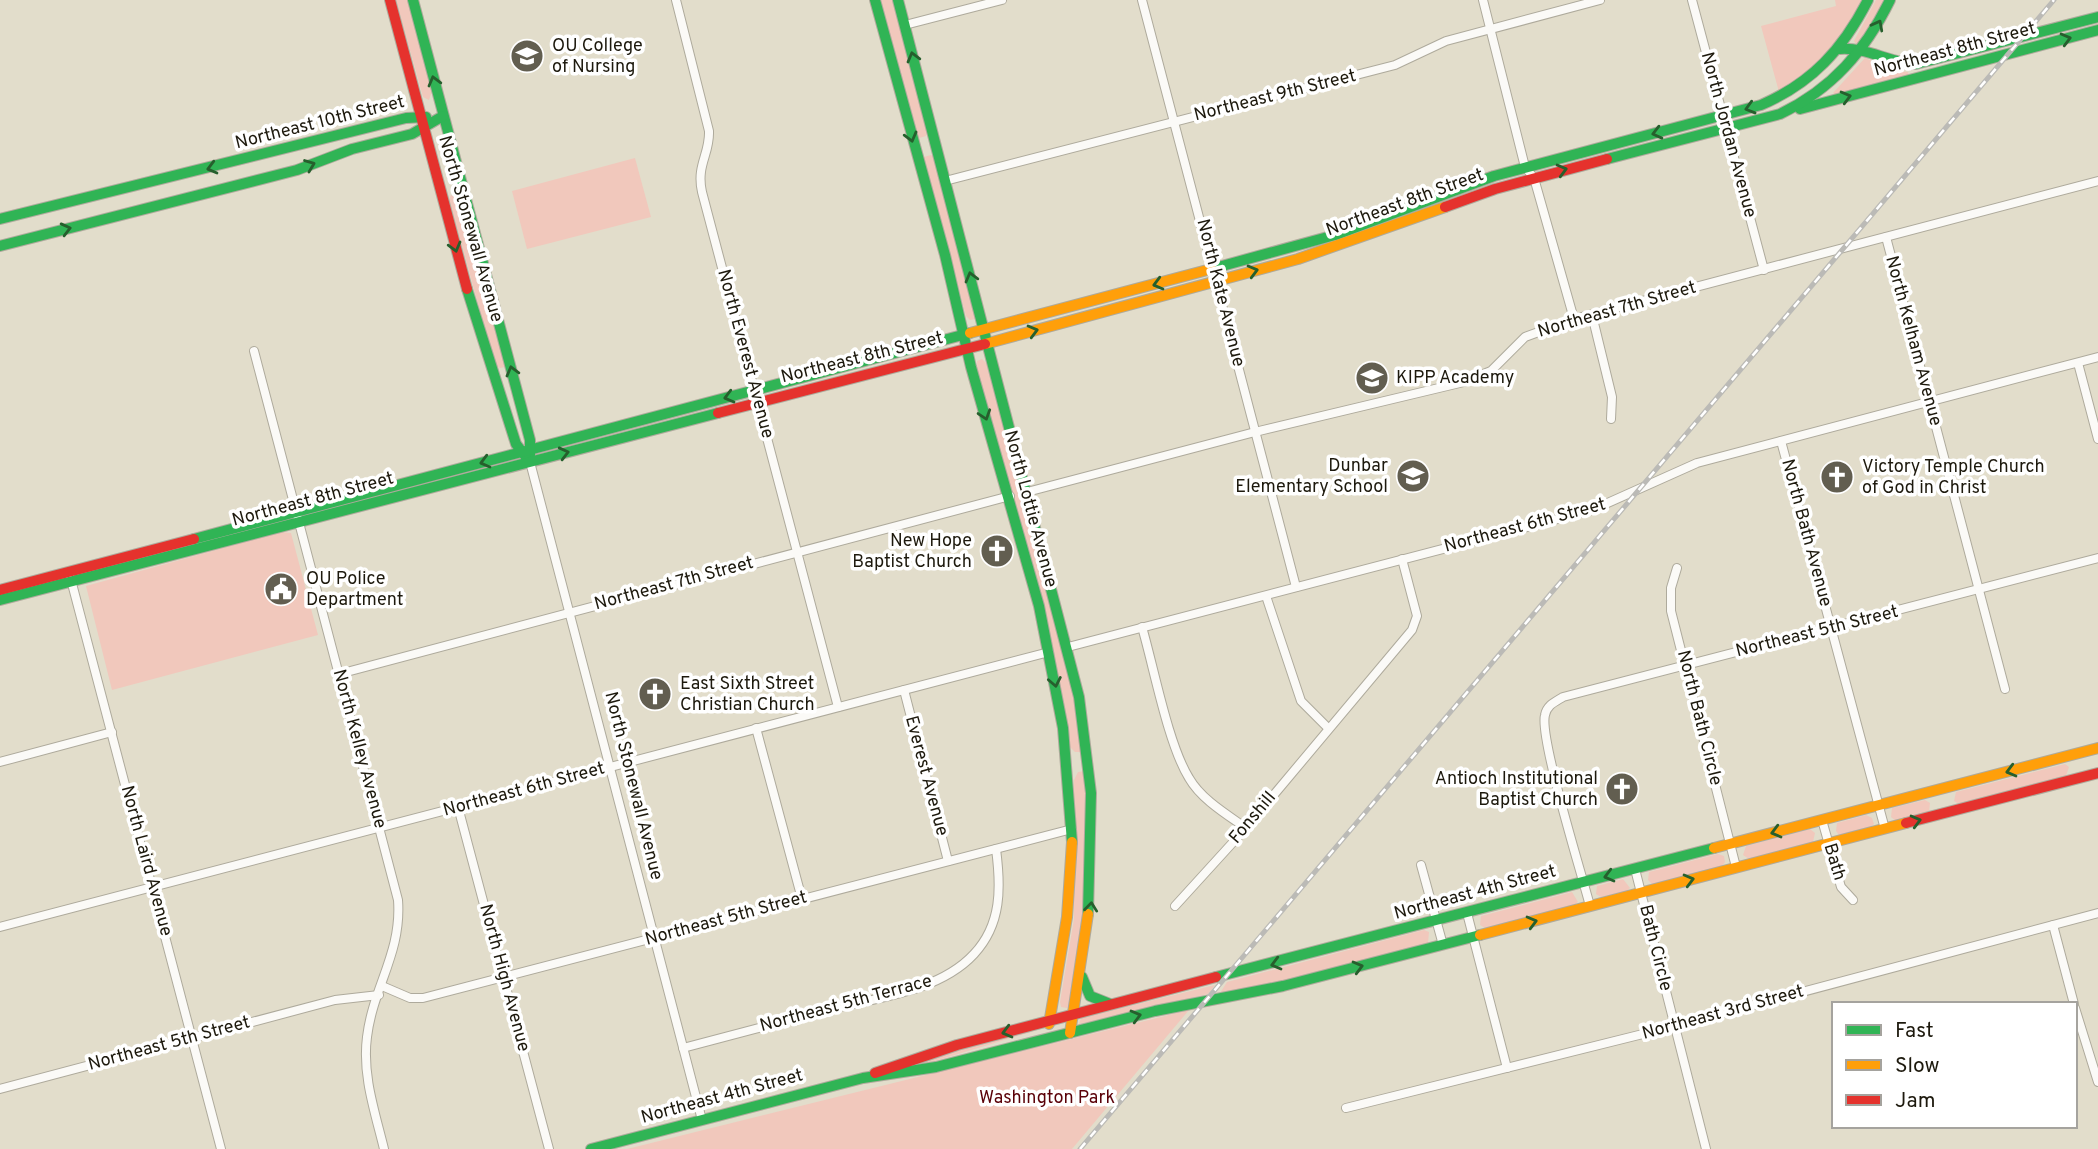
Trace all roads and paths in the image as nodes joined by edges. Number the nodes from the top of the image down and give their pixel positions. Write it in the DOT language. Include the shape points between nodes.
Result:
graph roads {
  1 [pos="390,0"];
  2 [pos="413,0"];
  3 [pos="676,0"];
  4 [pos="875,0"];
  5 [pos="898,0"];
  6 [pos="1002,0"];
  7 [pos="1142,0"];
  8 [pos="1483,0"];
  9 [pos="1600,0"];
  10 [pos="1692,0"];
  11 [pos="1868,0"];
  12 [pos="1890,0"];
  13 [pos="2098,17"];
  14 [pos="905,25"];
  15 [pos="2098,30"];
  16 [pos="1491,31"];
  17 [pos="1864,48"];
  18 [pos="1840,49"];
  19 [pos="1780,114"];
  20 [pos="443,116"];
  21 [pos="1723,116"];
  22 [pos="1174,121"];
  23 [pos="423,122"];
  24 [pos="1726,128"];
  25 [pos="1525,167"];
  26 [pos="1534,178"];
  27 [pos="945,181"];
  28 [pos="2098,181"];
  29 [pos="0,219"];
  30 [pos="1886,237"];
  31 [pos="0,246"];
  32 [pos="1214,269"];
  33 [pos="1764,270"];
  34 [pos="1217,281"];
  35 [pos="1592,315"];
  36 [pos="1574,319"];
  37 [pos="984,329"];
  38 [pos="964,334"];
  39 [pos="987,344"];
  40 [pos="967,349"];
  41 [pos="254,351"];
  42 [pos="2098,357"];
  43 [pos="2078,363"];
  44 [pos="755,390"];
  45 [pos="1929,401"];
  46 [pos="758,403"];
  47 [pos="1611,419"];
  48 [pos="1255,432"];
  49 [pos="2098,439"];
  50 [pos="1781,441"];
  51 [pos="527,454"];
  52 [pos="1027,492"];
  53 [pos="1010,496"];
  54 [pos="298,517"];
  55 [pos="796,552"];
  56 [pos="2098,558"];
  57 [pos="1402,559"];
  58 [pos="1677,568"];
  59 [pos="71,577"];
  60 [pos="1296,587"];
  61 [pos="0,590"];
  62 [pos="1979,590"];
  63 [pos="1266,596"];
  64 [pos="0,600"];
  65 [pos="569,612"];
  66 [pos="1142,627"];
  67 [pos="1831,629"];
  68 [pos="1068,647"];
  69 [pos="1049,652"];
  70 [pos="1686,665"];
  71 [pos="339,674"];
  72 [pos="2005,688"];
  73 [pos="904,690"];
  74 [pos="838,707"];
  75 [pos="756,728"];
  76 [pos="1328,729"];
  77 [pos="112,732"];
  78 [pos="2098,748"];
  79 [pos="2077,754"];
  80 [pos="0,762"];
  81 [pos="611,767"];
  82 [pos="2098,773"];
  83 [pos="2082,777"];
  84 [pos="1940,790"];
  85 [pos="1878,806"];
  86 [pos="458,807"];
  87 [pos="1947,813"];
  88 [pos="1822,820"];
  89 [pos="380,827"];
  90 [pos="1246,828"];
  91 [pos="1072,829"];
  92 [pos="1885,829"];
  93 [pos="1828,843"];
  94 [pos="1731,844"];
  95 [pos="996,849"];
  96 [pos="948,861"];
  97 [pos="1421,865"];
  98 [pos="1737,867"];
  99 [pos="1635,869"];
  100 [pos="1584,883"];
  101 [pos="152,887"];
  102 [pos="1641,892"];
  103 [pos="802,899"];
  104 [pos="1853,900"];
  105 [pos="1175,906"];
  106 [pos="1590,906"];
  107 [pos="2098,913"];
  108 [pos="1467,914"];
  109 [pos="1437,921"];
  110 [pos="2053,925"];
  111 [pos="0,927"];
  112 [pos="1474,937"];
  113 [pos="654,938"];
  114 [pos="1443,944"];
  115 [pos="1081,974"];
  116 [pos="503,977"];
  117 [pos="381,990"];
  118 [pos="2074,1002"];
  119 [pos="1112,1005"];
  120 [pos="2077,1013"];
  121 [pos="1073,1015"];
  122 [pos="1050,1021"];
  123 [pos="1675,1026"];
  124 [pos="1070,1033"];
  125 [pos="1047,1037"];
  126 [pos="192,1038"];
  127 [pos="683,1048"];
  128 [pos="1507,1068"];
  129 [pos="863,1078"];
  130 [pos="2098,1082"];
  131 [pos="0,1089"];
  132 [pos="1346,1108"];
  133 [pos="702,1120"];
  134 [pos="221,1149"];
  135 [pos="384,1149"];
  136 [pos="550,1149"];
  137 [pos="591,1149"];
  138 [pos="1706,1149"];
  1 -- 23 [label="main road, North Stonewall Avenue"];
  20 -- 2 [label="main road, North Stonewall Avenue, one-way"];
  3 -- 44 [label="street, North Everest Avenue" via="709,131 700,181"];
  4 -- 38 [label="main road, North Lottie Avenue, one-way"];
  5 -- 14 [label="main road, North Lottie Avenue"];
  6 -- 14 [label="street"];
  7 -- 22 [label="street, North Kate Avenue"];
  8 -- 16 [label="street"];
  9 -- 16 [label="street, Northeast 9th Street"];
  10 -- 21 [label="street, North Jordan Avenue"];
  11 -- 18 [label="main road, Northeast 8th Street"];
  17 -- 12 [label="main road, one-way"];
  13 -- 17 [label="main road, Northeast 8th Street" via="1916,64 1889,62"];
  27 -- 14 [label="main road, North Lottie Avenue, one-way"];
  19 -- 15 [label="main road, Northeast 8th Street, one-way"];
  16 -- 22 [label="street, Northeast 9th Street" via="1446,40 1395,65"];
  16 -- 25 [label="street"];
  17 -- 18 [label="main road, Northeast 8th Street"];
  17 -- 19 [label="main road" via="1819,92"];
  18 -- 21 [label="main road, Northeast 8th Street, one-way" via="1790,93"];
  19 -- 24 [label="main road, Northeast 8th Street"];
  20 -- 23 [label="main road, Northeast 10th Street"];
  51 -- 20 [label="main road, North Stonewall Avenue, one-way" via="530,440"];
  21 -- 24 [label="street, North Jordan Avenue"];
  21 -- 25 [label="main road, Northeast 8th Street, one-way"];
  22 -- 27 [label="street, Northeast 9th Street"];
  22 -- 32 [label="street, North Kate Avenue"];
  23 -- 29 [label="main road, Northeast 10th Street, one-way" via="406,118"];
  31 -- 23 [label="main road, Northeast 10th Street, one-way" via="297,170 352,149 412,134"];
  23 -- 51 [label="main road, North Stonewall Avenue, one-way" via="460,266 516,444"];
  26 -- 24 [label="main road, Northeast 8th Street, one-way"];
  24 -- 33 [label="street, North Jordan Avenue"];
  25 -- 26 [label="street"];
  25 -- 32 [label="main road, Northeast 8th Street" via="1335,235"];
  34 -- 26 [label="main road, Northeast 8th Street, one-way" via="1336,247 1454,202"];
  26 -- 36 [label="street"];
  37 -- 27 [label="main road, North Lottie Avenue, one-way"];
  28 -- 30 [label="street, Northeast 7th Street"];
  30 -- 33 [label="street, Northeast 7th Street"];
  30 -- 45 [label="street, North Kelham Avenue"];
  32 -- 34 [label="street, North Kate Avenue"];
  32 -- 37 [label="main road, Northeast 8th Street, one-way"];
  33 -- 35 [label="street, Northeast 7th Street"];
  39 -- 34 [label="main road, Northeast 8th Street, one-way"];
  34 -- 48 [label="street, North Kate Avenue"];
  35 -- 36 [label="street, Northeast 7th Street"];
  35 -- 47 [label="street" via="1612,397"];
  36 -- 48 [label="street, Northeast 7th Street" via="1525,337 1491,371 1464,382"];
  37 -- 38 [label="main road, Northeast 8th Street"];
  37 -- 39 [label="main road, North Lottie Avenue"];
  38 -- 40 [label="main road, North Lottie Avenue"];
  38 -- 44 [label="main road, Northeast 8th Street"];
  39 -- 40 [label="main road, Northeast 8th Street"];
  39 -- 52 [label="main road, North Lottie Avenue"];
  40 -- 46 [label="main road, Northeast 8th Street"];
  40 -- 53 [label="main road, North Lottie Avenue, one-way"];
  41 -- 54 [label="street, North Kelley Avenue"];
  42 -- 43 [label="street, Northeast 6th Street"];
  43 -- 45 [label="street, Northeast 6th Street"];
  43 -- 49 [label="street"];
  44 -- 46 [label="street, North Everest Avenue"];
  44 -- 51 [label="main road, Northeast 8th Street, one-way"];
  45 -- 50 [label="street, Northeast 6th Street"];
  45 -- 62 [label="street, North Kelham Avenue"];
  51 -- 46 [label="main road, Northeast 8th Street, one-way"];
  46 -- 55 [label="street, North Everest Avenue"];
  48 -- 52 [label="street, Northeast 7th Street"];
  48 -- 60 [label="street, North Kate Avenue"];
  50 -- 57 [label="street, Northeast 6th Street" via="1697,463 1603,506"];
  50 -- 67 [label="street, North Bath Avenue"];
  51 -- 54 [label="main road, Northeast 8th Street"];
  51 -- 65 [label="street, North Stonewall Avenue"];
  52 -- 68 [label="main road, North Lottie Avenue"];
  53 -- 55 [label="street, Northeast 7th Street"];
  53 -- 69 [label="main road, North Lottie Avenue"];
  54 -- 59 [label="main road, Northeast 8th Street"];
  54 -- 71 [label="street, North Kelley Avenue"];
  55 -- 65 [label="street, Northeast 7th Street"];
  55 -- 74 [label="street, North Everest Avenue"];
  56 -- 62 [label="street, Northeast 5th Street"];
  57 -- 60 [label="street, Northeast 6th Street"];
  57 -- 76 [label="street" via="1418,616"];
  58 -- 70 [label="street, North Bath Circle" via="1671,611"];
  59 -- 61 [label="main road, Northeast 8th Street"];
  59 -- 64 [label="main road, Northeast 8th Street"];
  59 -- 77 [label="street, North Laird Avenue"];
  60 -- 63 [label="street, Northeast 6th Street"];
  62 -- 67 [label="street, Northeast 5th Street"];
  62 -- 72 [label="street, North Kelham Avenue"];
  63 -- 66 [label="street, Northeast 6th Street"];
  63 -- 76 [label="street" via="1301,701"];
  65 -- 71 [label="street, Northeast 7th Street"];
  65 -- 81 [label="street, North Stonewall Avenue"];
  66 -- 68 [label="street, Northeast 6th Street"];
  66 -- 90 [label="street" via="1189,779"];
  67 -- 70 [label="street, Northeast 5th Street"];
  67 -- 85 [label="street, North Bath Avenue"];
  115 -- 68 [label="main road, North Lottie Avenue, one-way" via="1093,880 1094,806 1088,740"];
  69 -- 73 [label="street, Northeast 6th Street"];
  69 -- 91 [label="main road, North Lottie Avenue, one-way" via="1066,745"];
  70 -- 94 [label="street, North Bath Circle"];
  70 -- 100 [label="street, Northeast 5th Street" via="1563,697 1550,705 1544,716"];
  71 -- 89 [label="street, North Kelley Avenue"];
  73 -- 74 [label="street, Northeast 6th Street"];
  73 -- 96 [label="street, Everest Avenue"];
  74 -- 75 [label="street, Northeast 6th Street"];
  75 -- 81 [label="street, Northeast 6th Street"];
  75 -- 103 [label="street"];
  76 -- 90 [label="street, Fonshill"];
  77 -- 80 [label="street"];
  77 -- 101 [label="street, North Laird Avenue"];
  78 -- 79 [label="main road, Northeast 4th Street"];
  79 -- 83 [label="main road"];
  79 -- 84 [label="main road, Northeast 4th Street, one-way"];
  81 -- 86 [label="street, Northeast 6th Street"];
  81 -- 113 [label="street, North Stonewall Avenue"];
  82 -- 83 [label="main road, Northeast 4th Street"];
  83 -- 87 [label="main road, Northeast 4th Street"];
  84 -- 85 [label="main road, Northeast 4th Street"];
  84 -- 87 [label="main road"];
  85 -- 88 [label="main road, Northeast 4th Street"];
  85 -- 92 [label="street, North Bath Avenue"];
  86 -- 89 [label="street, Northeast 6th Street"];
  86 -- 116 [label="street, North High Avenue"];
  92 -- 87 [label="main road, Northeast 4th Street, one-way"];
  88 -- 93 [label="street, Bath"];
  88 -- 94 [label="main road, Northeast 4th Street, one-way"];
  89 -- 101 [label="street, Northeast 6th Street"];
  89 -- 117 [label="street, North Kelley Avenue" via="399,914 393,957"];
  90 -- 105 [label="street, Fonshill"];
  91 -- 95 [label="street, Northeast 5th Street"];
  91 -- 122 [label="main road, North Lottie Avenue" via="1069,913"];
  92 -- 93 [label="main road, Northeast 4th Street"];
  93 -- 98 [label="main road, Northeast 4th Street"];
  93 -- 104 [label="street, Bath" via="1841,887"];
  94 -- 98 [label="street, North Bath Circle"];
  94 -- 99 [label="main road, Northeast 4th Street"];
  95 -- 96 [label="street, Northeast 5th Street"];
  95 -- 127 [label="street, Northeast 5th Terrace" via="1000,886 995,919 975,953 947,975"];
  96 -- 103 [label="street, Northeast 5th Street"];
  97 -- 109 [label="street"];
  102 -- 98 [label="main road, Northeast 4th Street, one-way"];
  99 -- 100 [label="main road, Northeast 4th Street, one-way"];
  99 -- 102 [label="street, Bath Circle"];
  100 -- 106 [label="street"];
  100 -- 108 [label="main road, Northeast 4th Street"];
  101 -- 111 [label="street, Northeast 6th Street"];
  101 -- 126 [label="street, North Laird Avenue"];
  102 -- 106 [label="main road, Northeast 4th Street"];
  102 -- 123 [label="street, Bath Circle"];
  103 -- 113 [label="street, Northeast 5th Street"];
  112 -- 106 [label="main road, Northeast 4th Street, one-way"];
  107 -- 110 [label="street, Northeast 3rd Street"];
  108 -- 109 [label="main road, Northeast 4th Street"];
  108 -- 112 [label="street"];
  109 -- 114 [label="street"];
  109 -- 119 [label="main road, Northeast 4th Street, one-way"];
  110 -- 118 [label="street"];
  110 -- 123 [label="street, Northeast 3rd Street"];
  112 -- 114 [label="main road, Northeast 4th Street"];
  112 -- 128 [label="street"];
  113 -- 116 [label="street, Northeast 5th Street"];
  113 -- 127 [label="street, North Stonewall Avenue"];
  124 -- 114 [label="main road, Northeast 4th Street, one-way" via="1194,1002 1283,986"];
  115 -- 119 [label="main road" via="1094,1001"];
  115 -- 121 [label="main road, North Lottie Avenue"];
  116 -- 117 [label="street, Northeast 5th Street" via="416,999"];
  116 -- 136 [label="street, North High Avenue"];
  117 -- 126 [label="street, Northeast 5th Street"];
  117 -- 135 [label="street, North Kelley Avenue" via="368,1027 366,1058"];
  119 -- 121 [label="main road, Northeast 4th Street"];
  120 -- 130 [label="street"];
  121 -- 122 [label="main road, Northeast 4th Street"];
  121 -- 124 [label="main road, North Lottie Avenue"];
  122 -- 125 [label="main road, North Lottie Avenue"];
  122 -- 129 [label="main road, Northeast 4th Street, one-way" via="922,1056"];
  123 -- 128 [label="street, Northeast 3rd Street"];
  123 -- 138 [label="street, Bath Circle"];
  124 -- 125 [label="main road, Northeast 4th Street"];
  125 -- 129 [label="main road, Northeast 4th Street" via="936,1067"];
  126 -- 131 [label="street, Northeast 5th Street"];
  126 -- 134 [label="street, North Laird Avenue"];
  127 -- 133 [label="street, North Stonewall Avenue"];
  128 -- 132 [label="street, Northeast 3rd Street"];
  129 -- 133 [label="main road, Northeast 4th Street"];
  133 -- 137 [label="main road, Northeast 4th Street"];
}
